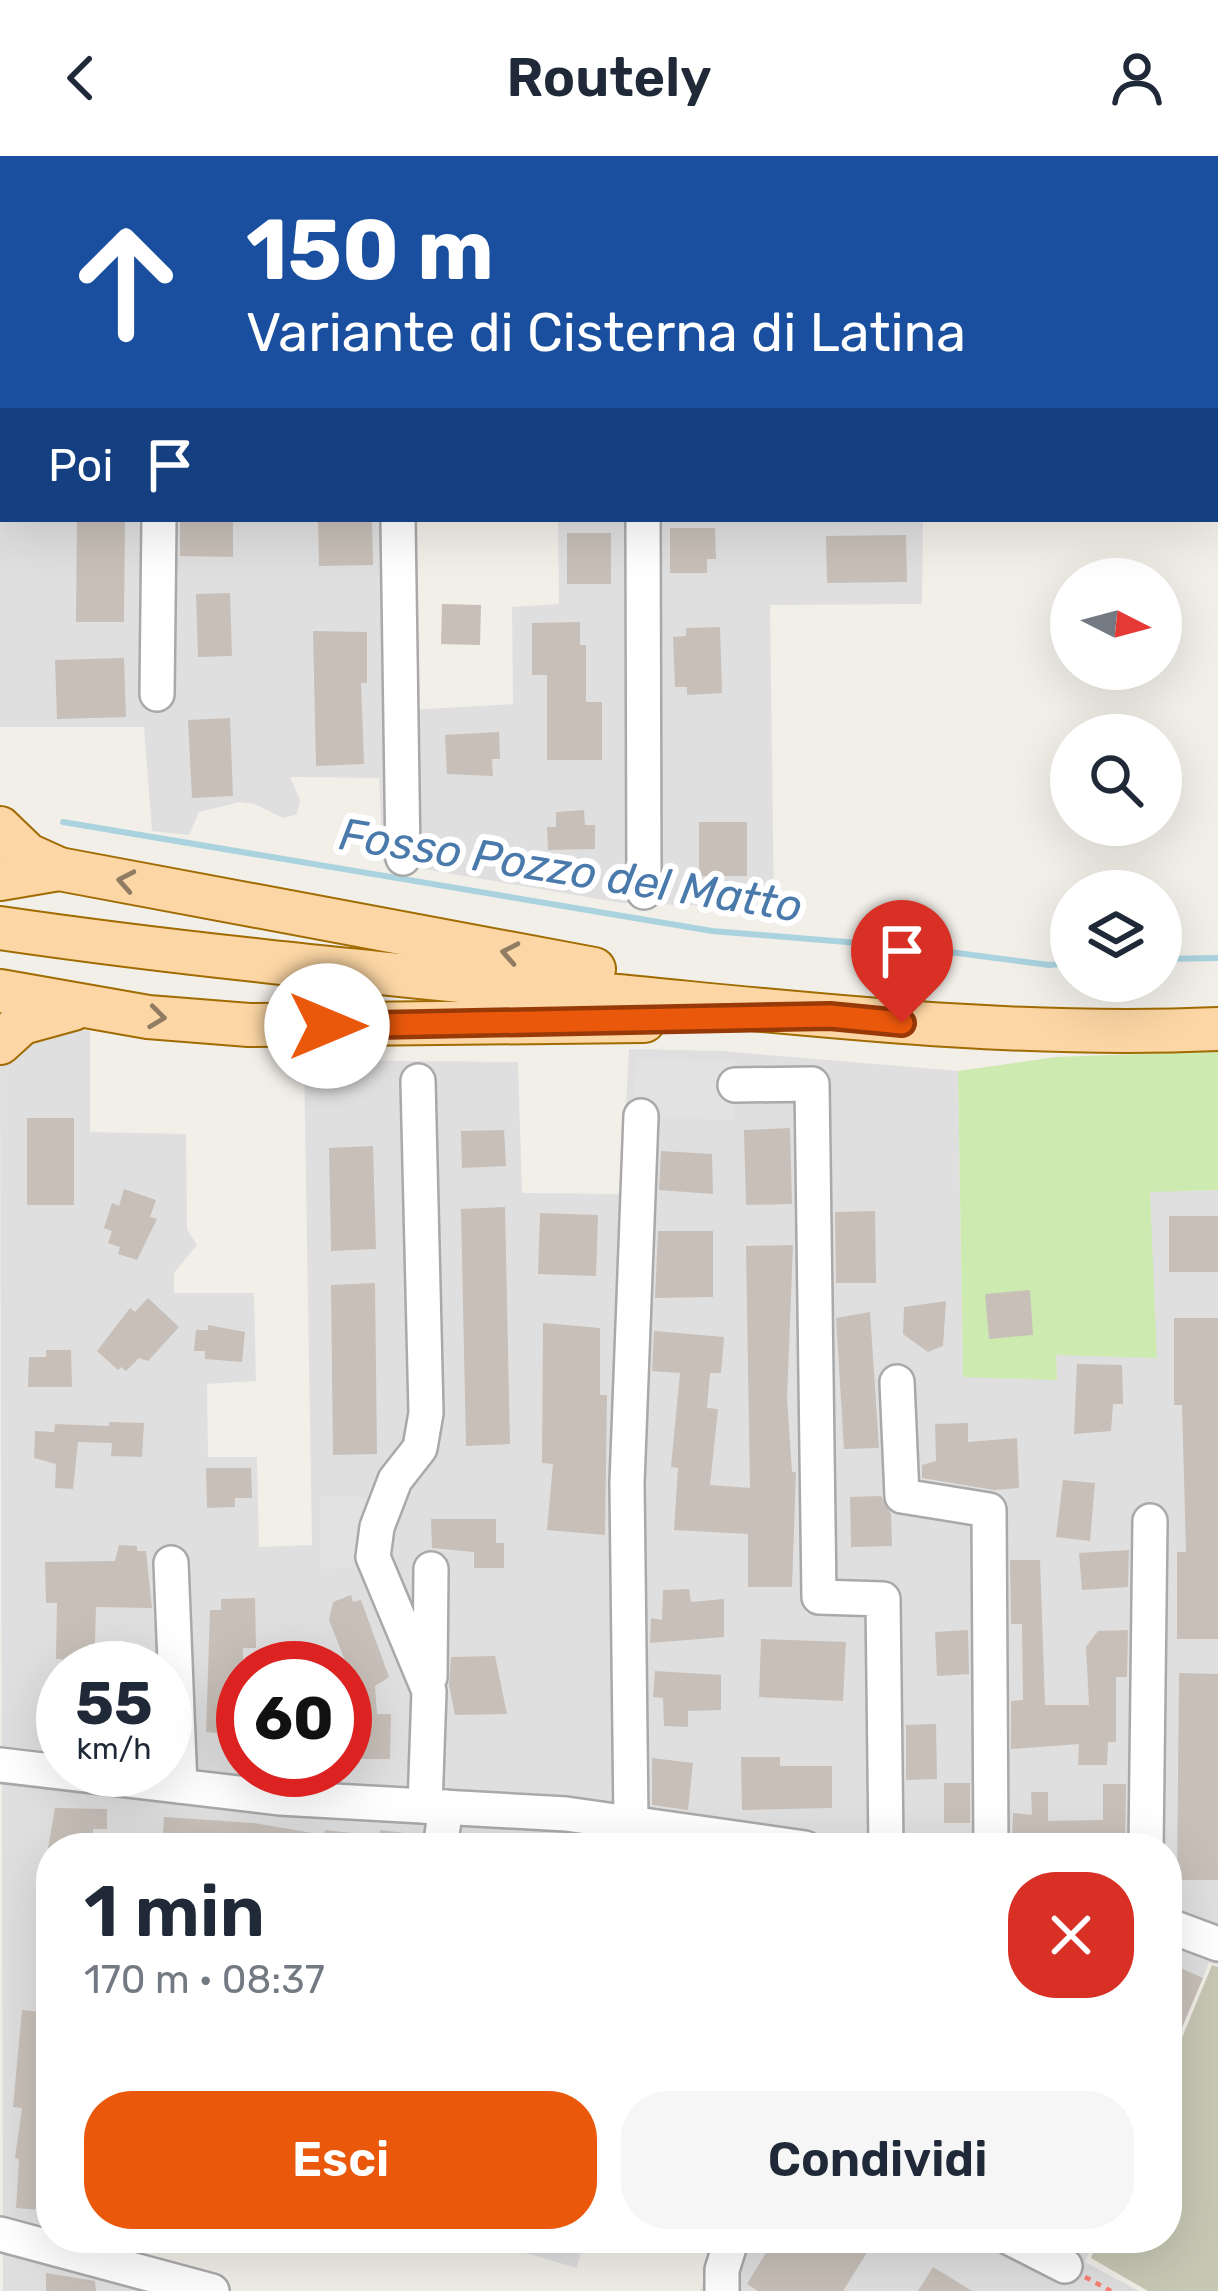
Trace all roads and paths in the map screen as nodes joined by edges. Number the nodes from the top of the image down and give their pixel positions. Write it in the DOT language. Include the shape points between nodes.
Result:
graph roads {
  1 [pos="159,522"];
  2 [pos="398,522"];
  3 [pos="644,522"];
  4 [pos="157,694"];
  5 [pos="0,829"];
  6 [pos="403,858"];
  7 [pos="59,869"];
  8 [pos="0,878"];
  9 [pos="644,892"];
  10 [pos="0,928"];
  11 [pos="0,991"];
  12 [pos="90,1007"];
  13 [pos="830,1016"];
  14 [pos="1218,1029"];
  15 [pos="0,1043"];
  16 [pos="418,1081"];
  17 [pos="735,1084"];
  18 [pos="640,1116"];
  19 [pos="897,1382"];
  20 [pos="1150,1521"];
  21 [pos="171,1563"];
  22 [pos="431,1569"];
  23 [pos="174,1641"];
  24 [pos="429,1691"];
  25 [pos="0,1765"];
  26 [pos="36,1769"];
  27 [pos="192,1787"];
  28 [pos="436,1807"];
  29 [pos="631,1822"];
  30 [pos="439,1833"];
  31 [pos="674,1833"];
  32 [pos="886,1833"];
  33 [pos="991,1833"];
  34 [pos="1146,1833"];
  35 [pos="1182,1931"];
  36 [pos="1218,1944"];
  37 [pos="0,2234"];
  38 [pos="36,2244"];
  39 [pos="71,2253"];
  40 [pos="727,2253"];
  41 [pos="1039,2253"];
  42 [pos="1064,2266"];
  43 [pos="212,2291"];
  44 [pos="722,2291"];
  1 -- 4 [label="street"];
  2 -- 6 [label="street"];
  3 -- 9 [label="street"];
  5 -- 7 [label="main road"];
  7 -- 8 [label="main road"];
  13 -- 7 [label="main road, one-way"];
  10 -- 13 [label="main road"];
  11 -- 12 [label="main road"];
  12 -- 13 [label="main road, one-way" via="286,1026"];
  12 -- 15 [label="main road" via="32,1019"];
  13 -- 14 [label="main road" via="974,1030"];
  16 -- 24 [label="street" via="426,1413 420,1448 395,1480 376,1527 374,1557"];
  17 -- 32 [label="street" via="812,1084 819,1597 884,1599"];
  18 -- 29 [label="street" via="627,1483"];
  19 -- 33 [label="street" via="902,1496 988,1510"];
  20 -- 34 [label="street"];
  21 -- 23 [label="street"];
  22 -- 24 [label="street"];
  24 -- 28 [label="street"];
  25 -- 26 [label="street"];
  27 -- 28 [label="street"];
  28 -- 29 [label="street"];
  28 -- 30 [label="street"];
  29 -- 31 [label="street"];
  35 -- 36 [label="street"];
  37 -- 38 [label="street"];
  39 -- 43 [label="street"];
  40 -- 44 [label="street"];
  41 -- 42 [label="street"];
}
